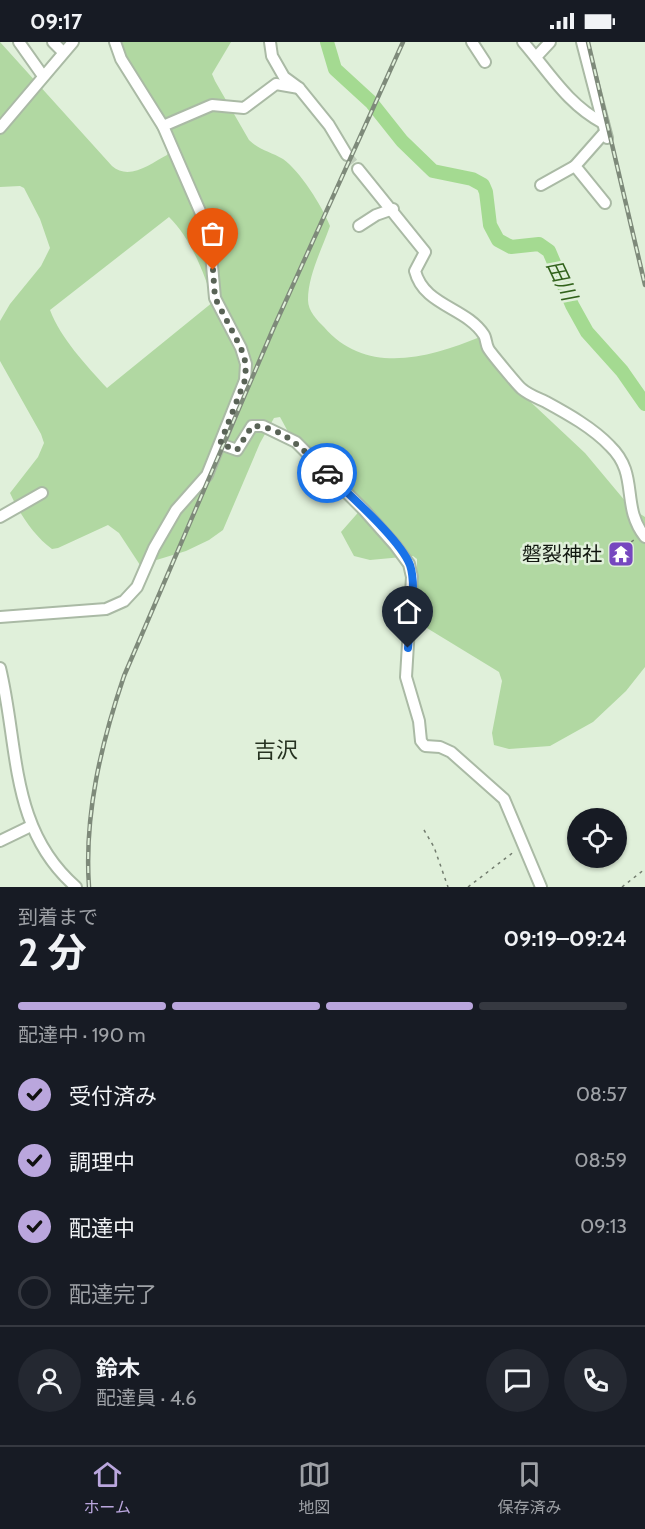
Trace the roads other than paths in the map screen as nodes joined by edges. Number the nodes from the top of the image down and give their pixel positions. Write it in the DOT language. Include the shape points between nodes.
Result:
graph roads {
  1 [pos="19,42"];
  2 [pos="53,42"];
  3 [pos="72,42"];
  4 [pos="115,42"];
  5 [pos="270,42"];
  6 [pos="472,42"];
  7 [pos="523,42"];
  8 [pos="550,42"];
  9 [pos="582,42"];
  10 [pos="63,52"];
  11 [pos="536,57"];
  12 [pos="485,62"];
  13 [pos="43,76"];
  14 [pos="299,88"];
  15 [pos="163,126"];
  16 [pos="0,128"];
  17 [pos="605,131"];
  18 [pos="347,155"];
  19 [pos="575,165"];
  20 [pos="358,169"];
  21 [pos="542,185"];
  22 [pos="605,204"];
  23 [pos="393,209"];
  24 [pos="358,226"];
  25 [pos="220,444"];
  26 [pos="42,493"];
  27 [pos="0,517"];
  28 [pos="645,537"];
  29 [pos="0,617"];
  30 [pos="0,668"];
  31 [pos="31,826"];
  32 [pos="0,841"];
  33 [pos="76,887"];
  34 [pos="541,887"];
  1 -- 13 [label="street"];
  2 -- 10 [label="street"];
  3 -- 10 [label="street"];
  4 -- 15 [label="street"];
  5 -- 14 [label="street" via="272,57 284,77"];
  6 -- 12 [label="street"];
  7 -- 11 [label="street"];
  8 -- 11 [label="street"];
  9 -- 17 [label="street"];
  10 -- 13 [label="street"];
  11 -- 17 [label="street" via="559,88"];
  13 -- 16 [label="street"];
  14 -- 15 [label="street" via="276,84 244,108 212,105"];
  14 -- 18 [label="street"];
  15 -- 25 [label="street" via="210,232 215,298 246,364 245,380"];
  17 -- 19 [label="street"];
  19 -- 21 [label="street"];
  19 -- 22 [label="street"];
  20 -- 23 [label="street"];
  23 -- 24 [label="street"];
  23 -- 28 [label="street" via="425,252 415,271 418,284 484,335 488,349 523,391 599,434 613,448 628,470 632,512"];
  25 -- 29 [label="street" via="207,476 176,510 137,586 124,602 106,609"];
  25 -- 34 [label="street" via="237,450 252,426 264,426 296,442 409,564 412,577 406,677 421,741 425,746 452,752 500,794"];
  26 -- 27 [label="street"];
  30 -- 31 [label="street" via="21,794"];
  31 -- 32 [label="street"];
  31 -- 33 [label="street" via="45,854"];
}
